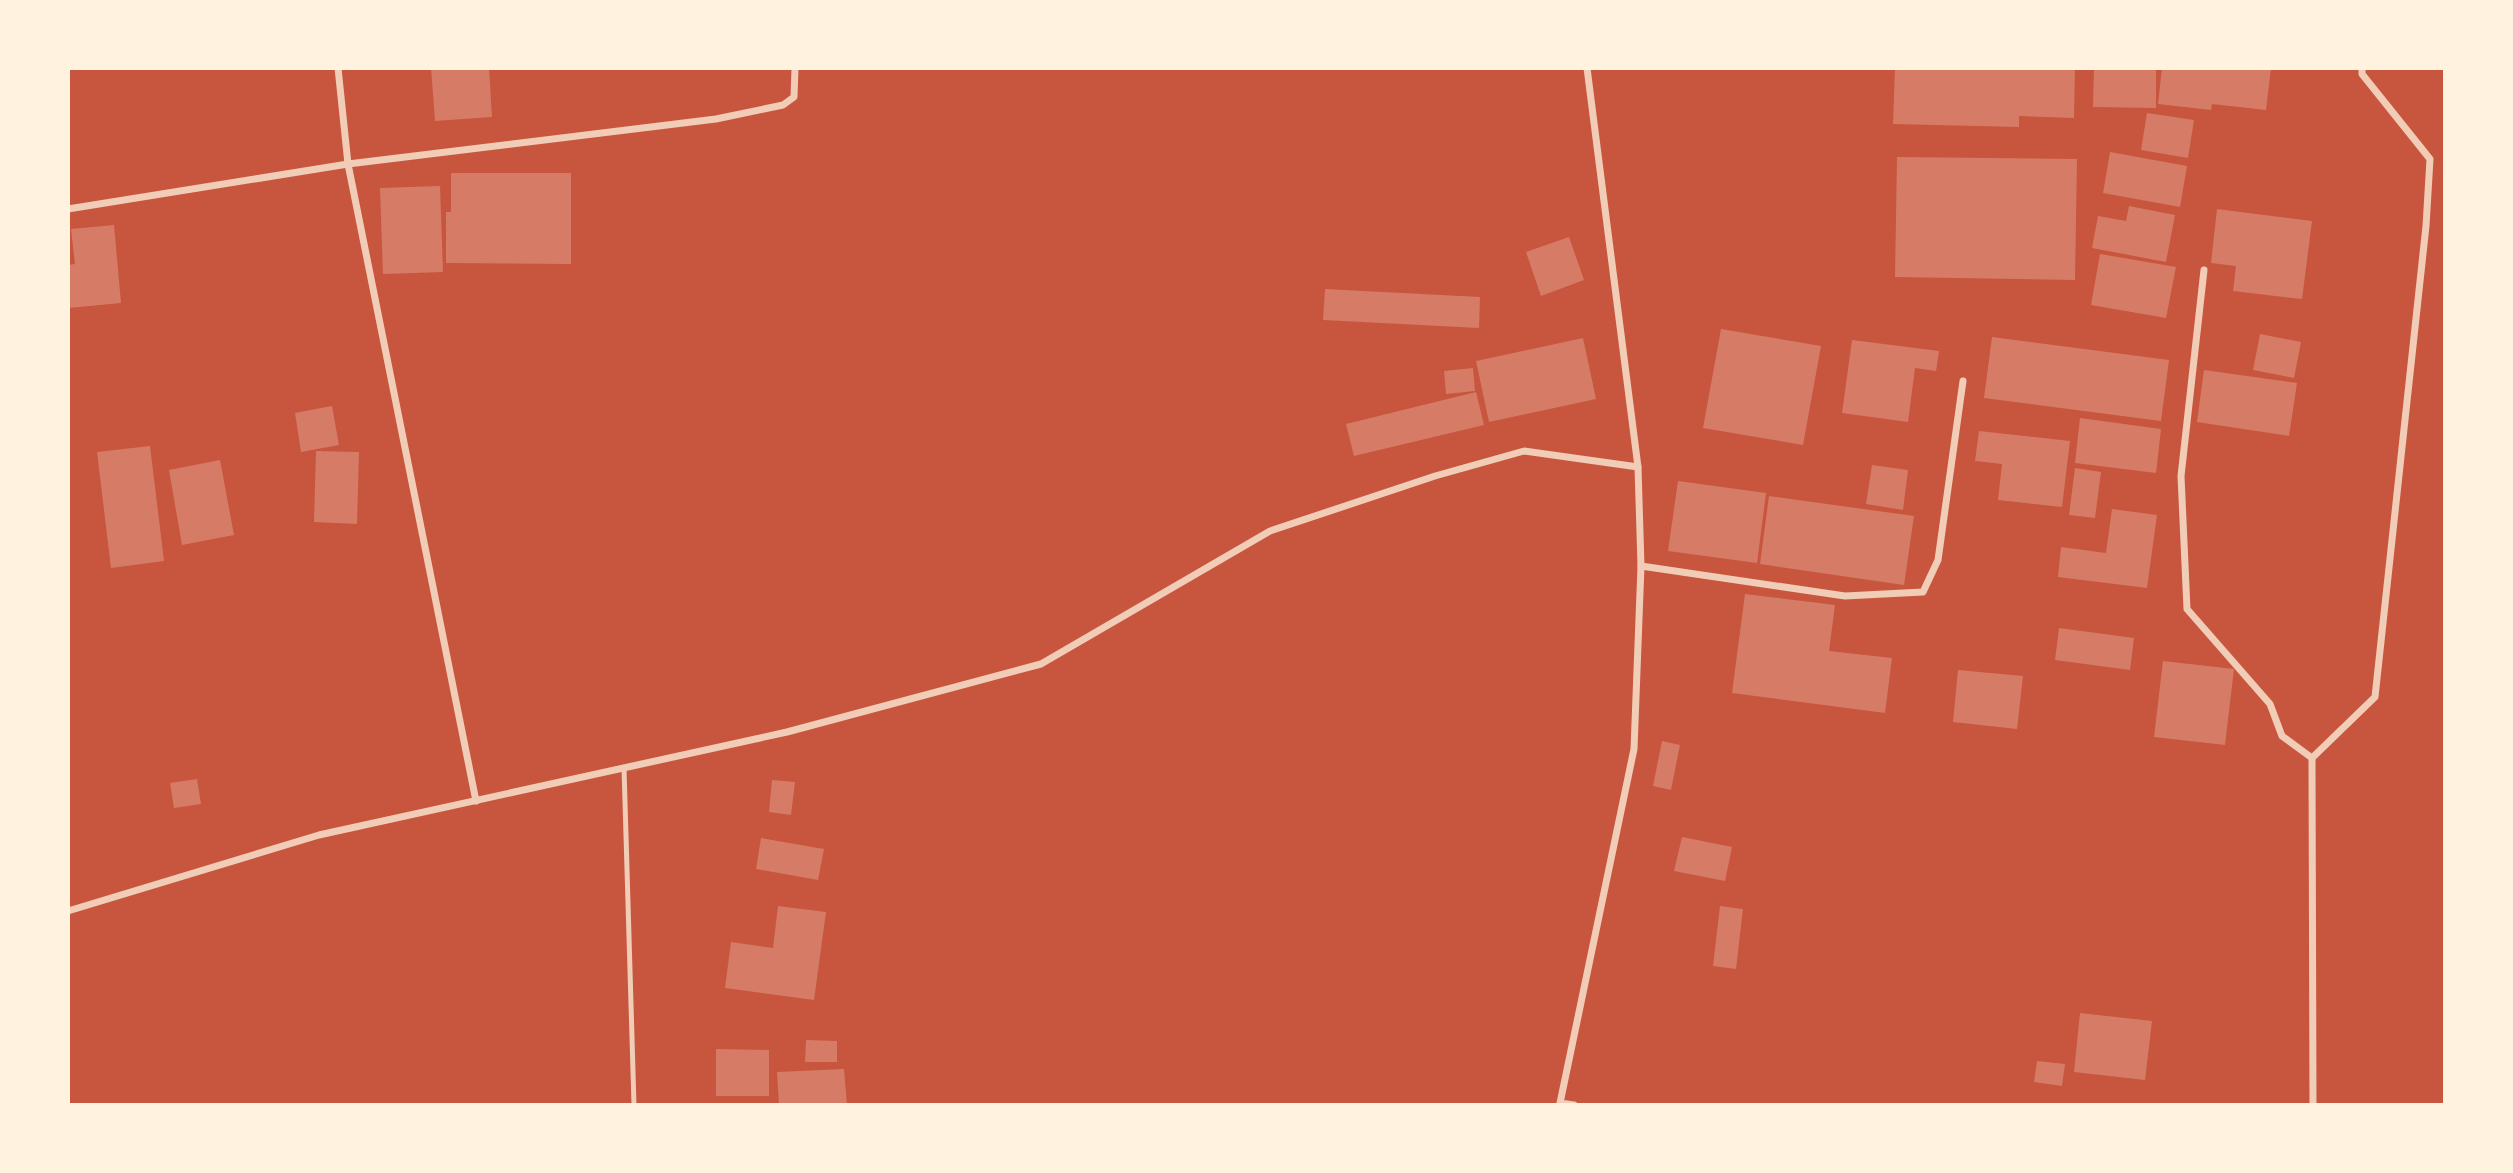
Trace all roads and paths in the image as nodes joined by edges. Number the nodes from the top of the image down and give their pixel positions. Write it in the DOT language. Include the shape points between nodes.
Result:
graph roads {
  1 [pos="338,68"];
  2 [pos="794,68"];
  3 [pos="1587,68"];
  4 [pos="2362,68"];
  5 [pos="348,164"];
  6 [pos="68,209"];
  7 [pos="2204,270"];
  8 [pos="1963,381"];
  9 [pos="1638,467"];
  10 [pos="1641,566"];
  11 [pos="2312,758"];
  12 [pos="624,768"];
  13 [pos="476,801"];
  14 [pos="68,911"];
  15 [pos="1560,1104"];
  16 [pos="634,1105"];
  17 [pos="1574,1105"];
  18 [pos="2313,1105"];
  1 -- 5 [label="street"];
  2 -- 5 [label="street" via="794,97 783,106 716,119"];
  3 -- 9 [label="street"];
  4 -- 11 [label="street" via="2362,74 2430,159 2426,226 2375,697"];
  5 -- 6 [label="street"];
  5 -- 13 [label="street"];
  7 -- 11 [label="street" via="2181,476 2187,609 2270,704 2282,736"];
  8 -- 10 [label="street" via="1938,560 1923,592 1845,596"];
  9 -- 10 [label="street"];
  9 -- 12 [label="street" via="1524,450 1435,476 1270,531 1041,664 787,732"];
  10 -- 15 [label="street" via="1633,749"];
  11 -- 18 [label="street"];
  12 -- 13 [label="street"];
  12 -- 16 [label="lane"];
  13 -- 14 [label="street" via="319,835"];
  15 -- 17 [label="street"];
}
